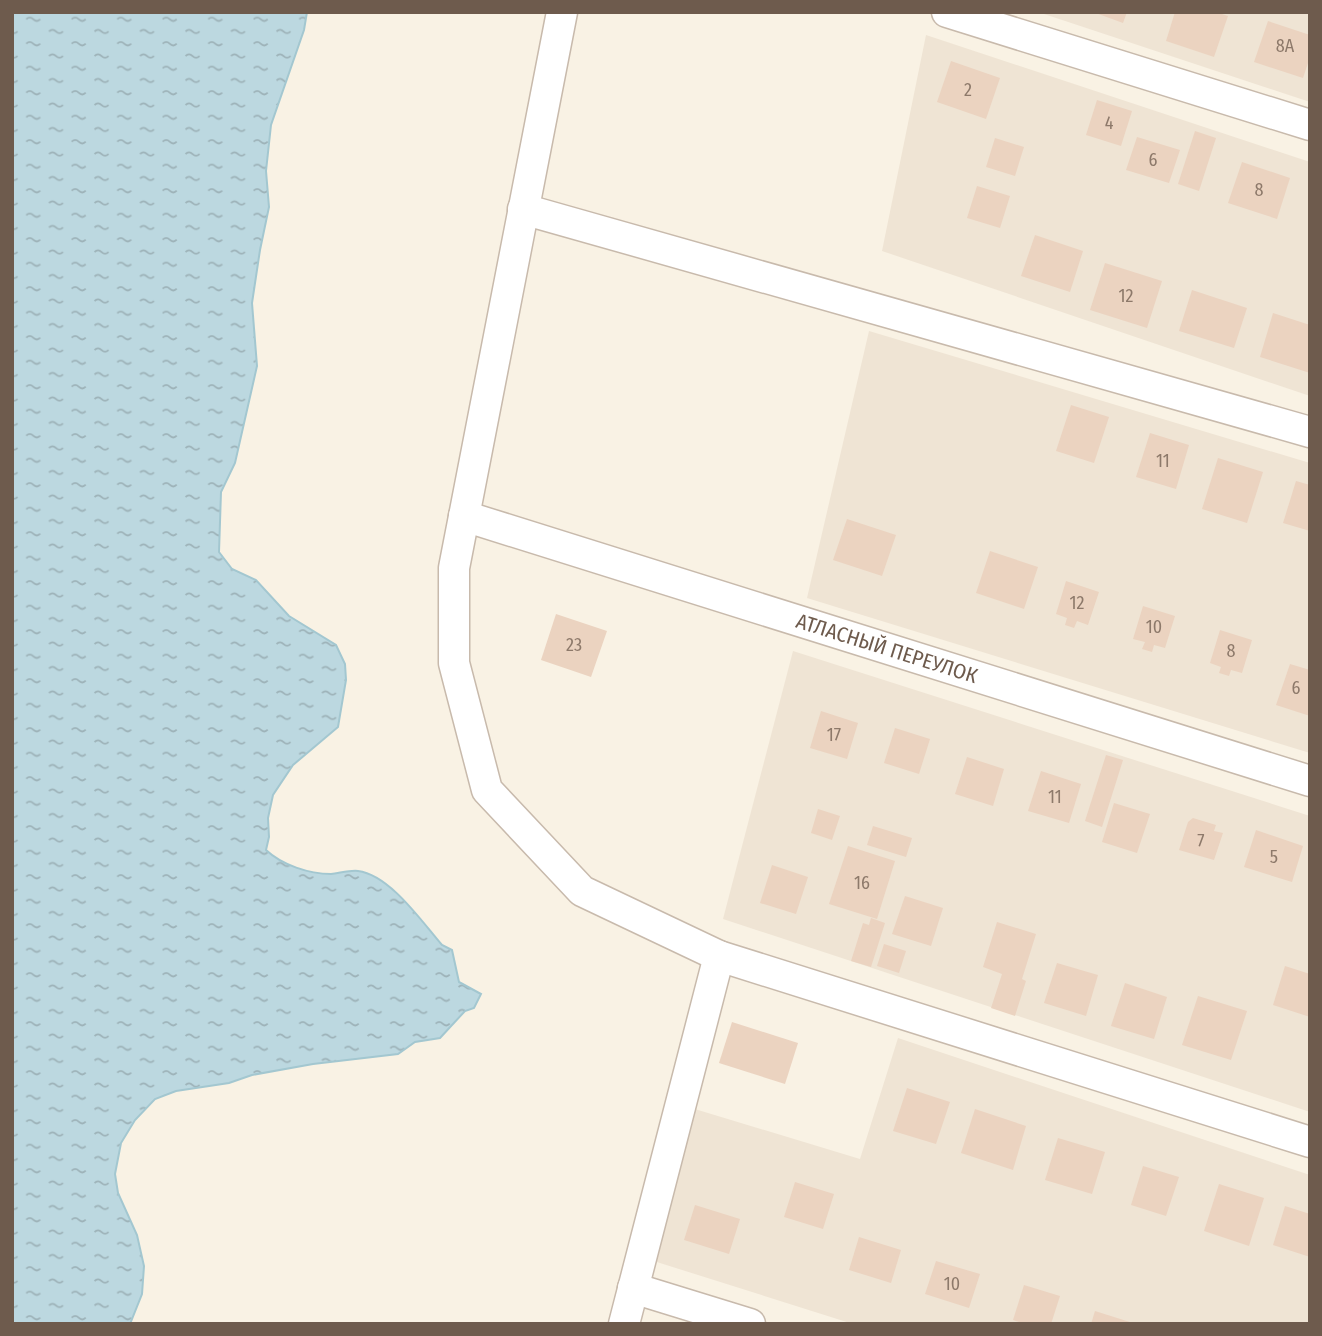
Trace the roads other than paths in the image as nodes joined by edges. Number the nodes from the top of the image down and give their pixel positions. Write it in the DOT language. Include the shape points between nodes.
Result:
graph roads {
  1 [pos="562,12"];
  2 [pos="947,12"];
  3 [pos="1310,125"];
  4 [pos="523,209"];
  5 [pos="1310,432"];
  6 [pos="464,516"];
  7 [pos="1310,781"];
  8 [pos="719,956"];
  9 [pos="1310,1142"];
  10 [pos="633,1288"];
  11 [pos="624,1324"];
  12 [pos="750,1324"];
  1 -- 4 [label="street"];
  2 -- 3 [label="street"];
  4 -- 5 [label="street"];
  4 -- 6 [label="street"];
  6 -- 7 [label="street, АТЛАСНЫЙ ПЕРЕУЛОК"];
  6 -- 8 [label="street" via="454,568 454,663 487,790 582,891"];
  8 -- 9 [label="street"];
  8 -- 10 [label="street"];
  10 -- 11 [label="street"];
  10 -- 12 [label="street"];
}
